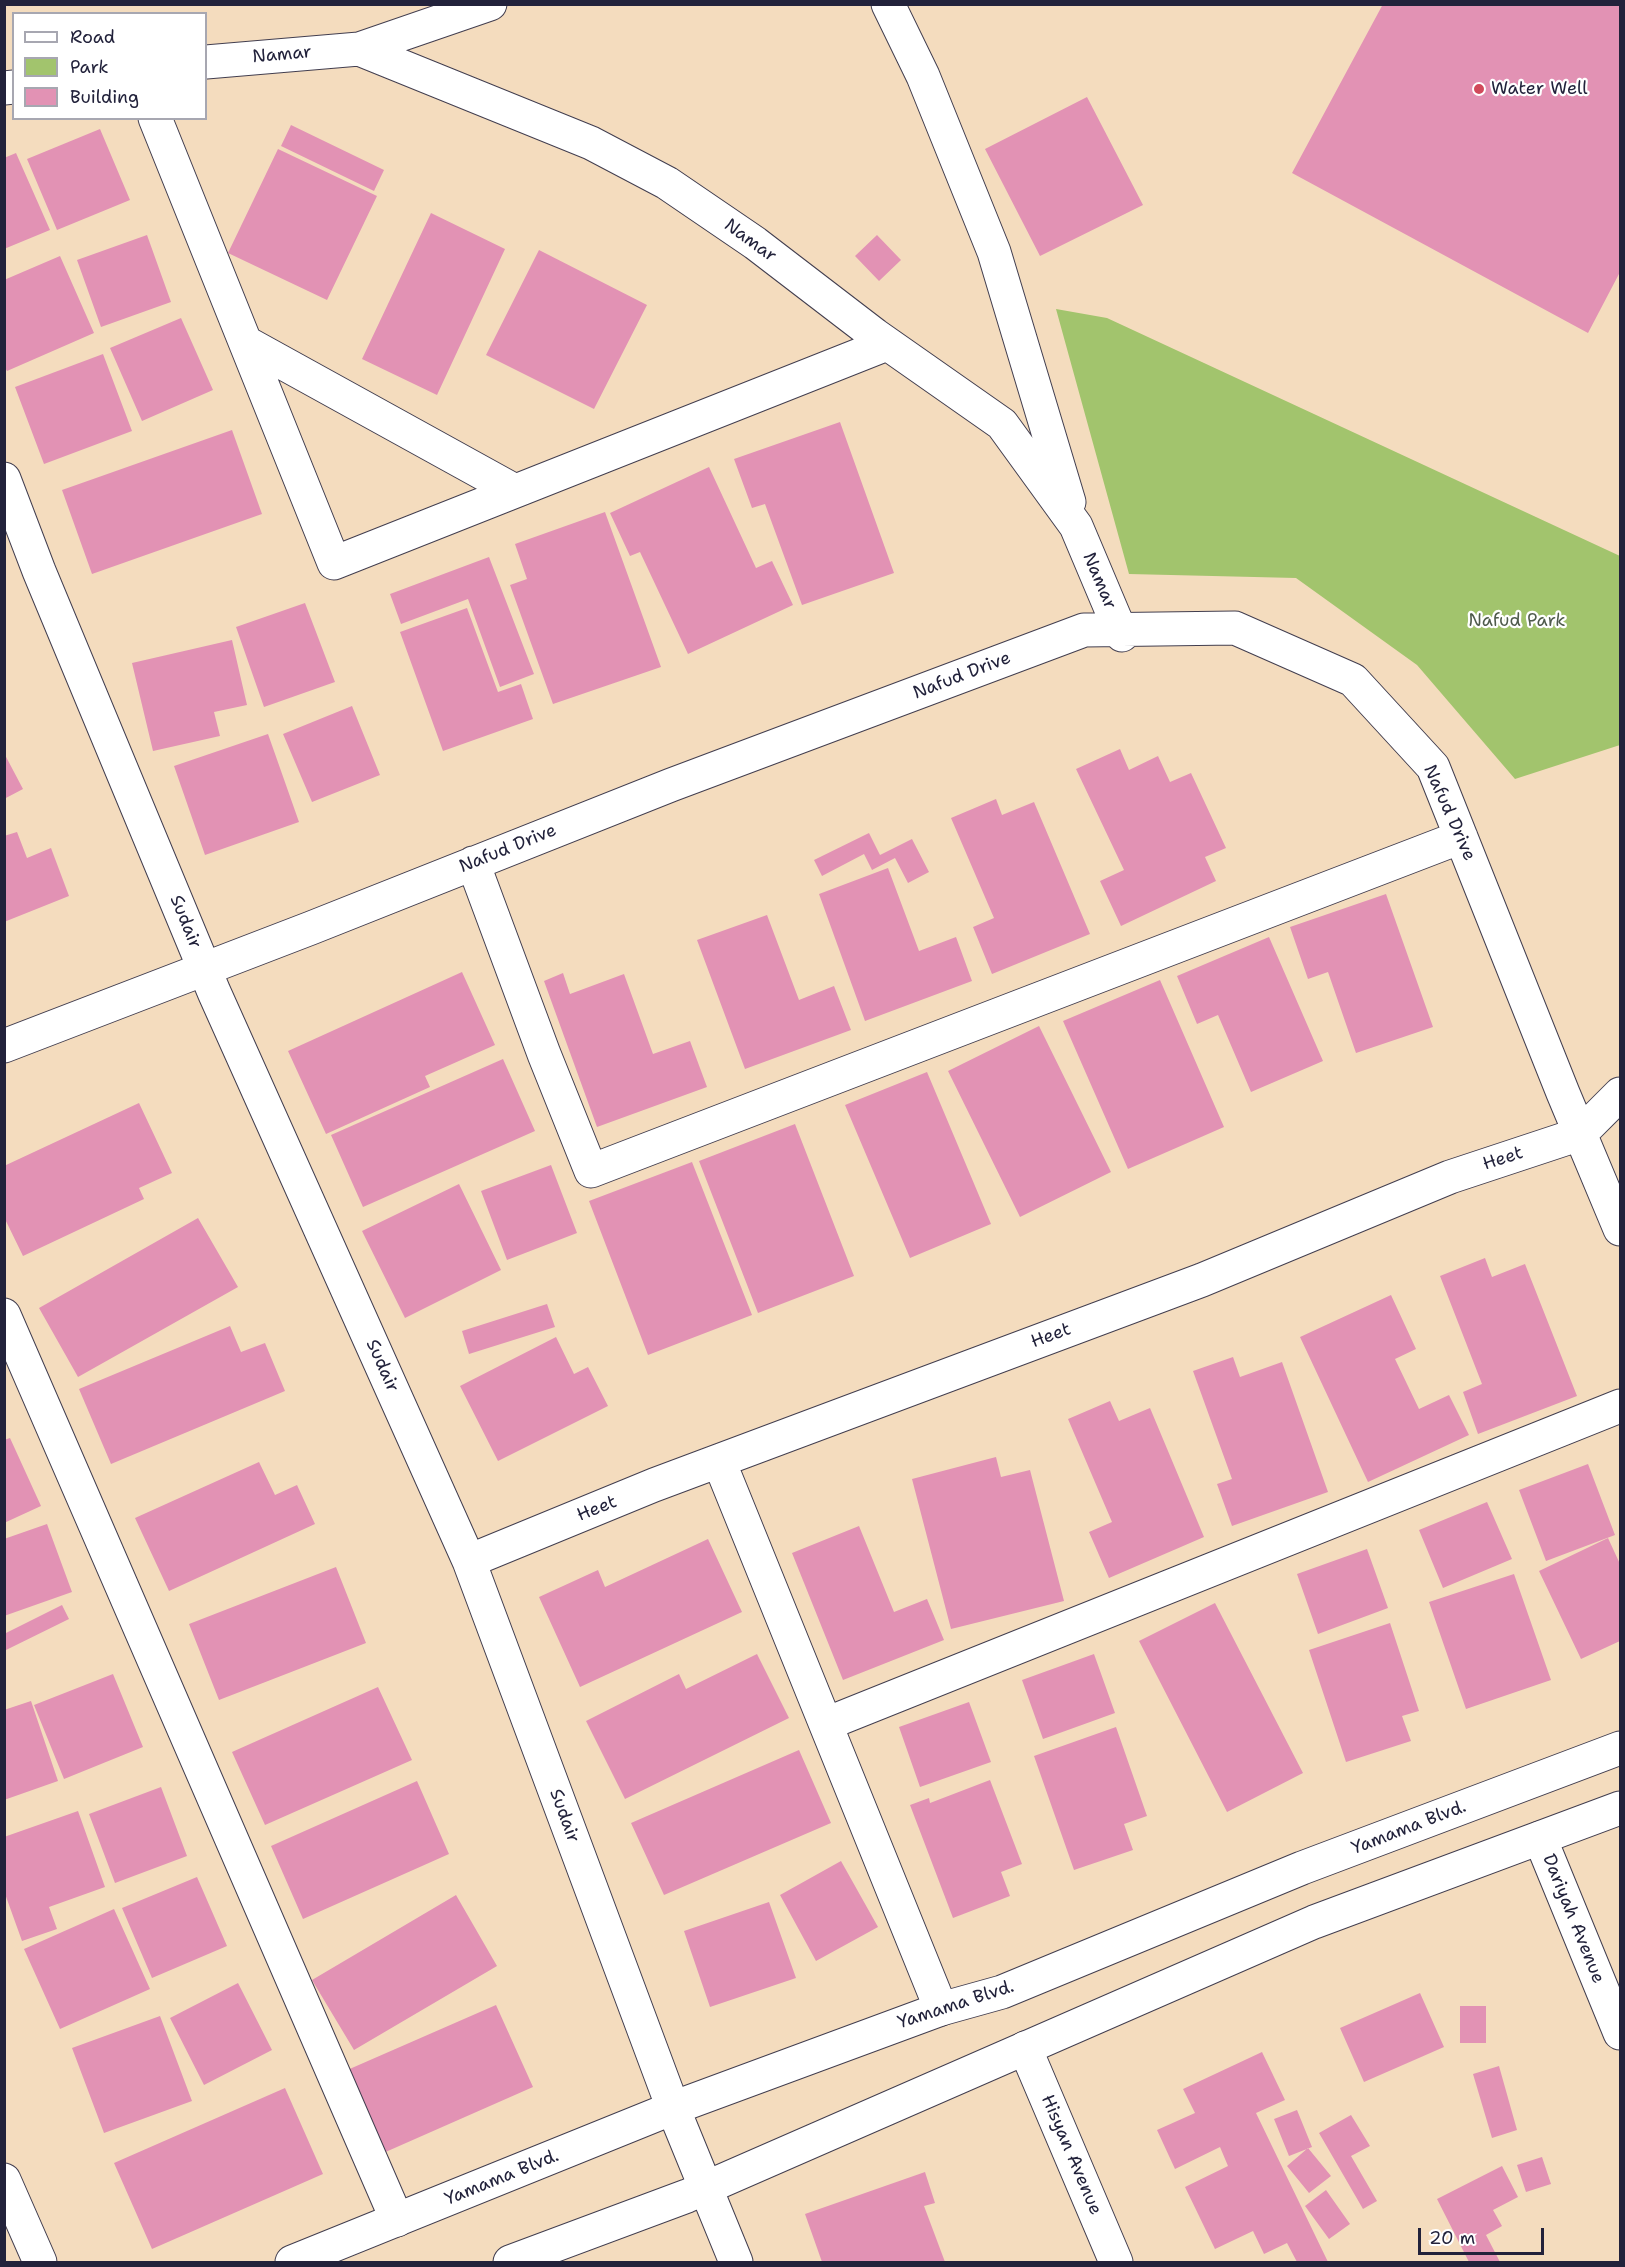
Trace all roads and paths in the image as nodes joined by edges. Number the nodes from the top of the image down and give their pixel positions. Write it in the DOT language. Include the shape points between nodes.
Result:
graph roads {
  1 [pos="490,4"];
  2 [pos="888,4"];
  3 [pos="359,49"];
  4 [pos="207,62"];
  5 [pos="156,120"];
  6 [pos="245,342"];
  7 [pos="887,344"];
  8 [pos="4,478"];
  9 [pos="515,491"];
  10 [pos="1076,526"];
  11 [pos="1120,633"];
  12 [pos="1461,837"];
  13 [pos="473,863"];
  14 [pos="204,969"];
  15 [pos="4,1046"];
  16 [pos="1620,1094"];
  17 [pos="1580,1134"];
  18 [pos="1620,1229"];
  19 [pos="4,1315"];
  20 [pos="1620,1406"];
  21 [pos="719,1461"];
  22 [pos="469,1560"];
  23 [pos="826,1724"];
  24 [pos="1620,1748"];
  25 [pos="1620,1808"];
  26 [pos="1540,1838"];
  27 [pos="941,2008"];
  28 [pos="1620,2033"];
  29 [pos="1025,2048"];
  30 [pos="673,2108"];
  31 [pos="4,2180"];
  32 [pos="704,2188"];
  33 [pos="397,2220"];
  34 [pos="40,2262"];
  35 [pos="292,2262"];
  36 [pos="510,2262"];
  37 [pos="736,2262"];
  38 [pos="1116,2262"];
  1 -- 3 [label="street, Namar"];
  2 -- 10 [label="street, Namar" via="923,76 994,252"];
  3 -- 4 [label="street, Namar"];
  3 -- 7 [label="street, Namar" via="591,143 667,183 755,243"];
  5 -- 6 [label="street"];
  6 -- 9 [label="street"];
  6 -- 9 [label="street" via="334,563"];
  7 -- 9 [label="street"];
  7 -- 10 [label="street, Namar" via="1002,424"];
  8 -- 14 [label="street, Sudair"];
  10 -- 11 [label="street, Namar"];
  11 -- 12 [label="street, Nafud Drive" via="1235,628 1353,680 1433,767"];
  11 -- 13 [label="street, Nafud Drive" via="1084,630"];
  12 -- 13 [label="street" via="591,1171"];
  12 -- 17 [label="street, Nafud Drive"];
  13 -- 14 [label="street, Nafud Drive"];
  14 -- 15 [label="street, Nafud Drive"];
  14 -- 22 [label="street, Sudair"];
  16 -- 17 [label="street, Heet"];
  17 -- 18 [label="street, Nafud Drive"];
  17 -- 21 [label="street, Heet" via="1450,1177 1202,1280"];
  19 -- 33 [label="street"];
  20 -- 23 [label="street"];
  21 -- 22 [label="street, Heet"];
  21 -- 23 [label="street"];
  22 -- 30 [label="street, Sudair"];
  23 -- 27 [label="street"];
  24 -- 27 [label="street, Yamama Blvd." via="1302,1868 1002,1992"];
  25 -- 26 [label="street"];
  26 -- 28 [label="street, Dariyah Avenue"];
  26 -- 29 [label="street" via="1314,1922"];
  27 -- 30 [label="street, Yamama Blvd."];
  29 -- 32 [label="street"];
  29 -- 38 [label="street, Hisyan Avenue"];
  30 -- 32 [label="street, Sudair"];
  30 -- 33 [label="street, Yamama Blvd."];
  31 -- 34 [label="street"];
  32 -- 36 [label="street"];
  32 -- 37 [label="street, Sudair"];
  33 -- 35 [label="street, Yamama Blvd."];
}
